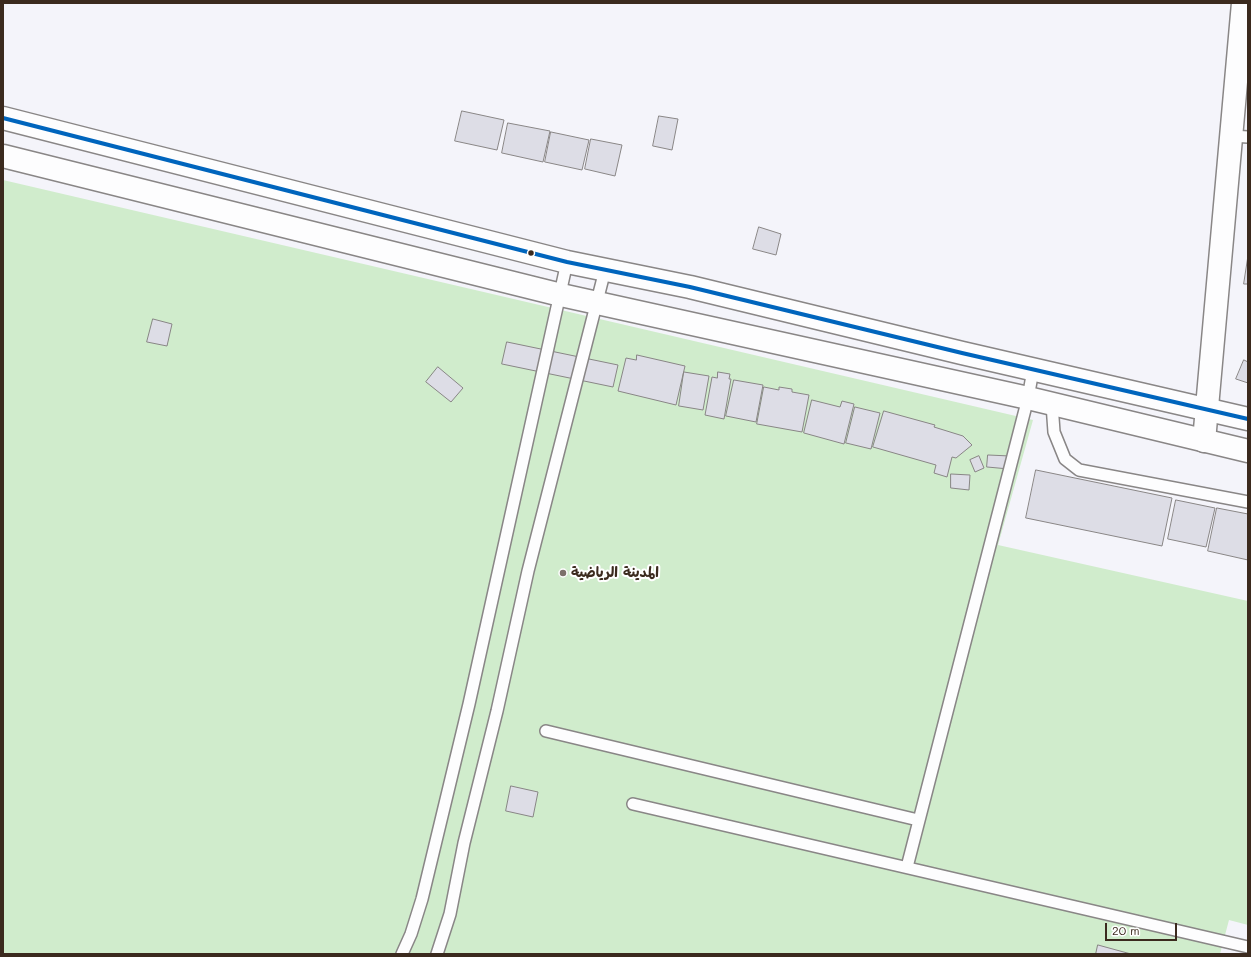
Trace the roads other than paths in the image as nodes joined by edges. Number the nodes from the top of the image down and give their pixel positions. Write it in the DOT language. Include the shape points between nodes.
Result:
graph roads {
  1 [pos="1243,3"];
  2 [pos="3,118"];
  3 [pos="1240,136"];
  4 [pos="3,156"];
  5 [pos="567,262"];
  6 [pos="605,270"];
  7 [pos="561,295"];
  8 [pos="597,302"];
  9 [pos="1033,370"];
  10 [pos="1028,398"];
  11 [pos="1052,404"];
  12 [pos="1208,410"];
  13 [pos="1248,420"];
  14 [pos="1204,441"];
  15 [pos="1248,451"];
  16 [pos="1248,502"];
  17 [pos="546,731"];
  18 [pos="633,804"];
  19 [pos="918,820"];
  20 [pos="907,867"];
  21 [pos="1248,947"];
  22 [pos="402,954"];
  23 [pos="437,954"];
  1 -- 3 [label="main road"];
  2 -- 5 [label="main road"];
  3 -- 12 [label="main road"];
  4 -- 7 [label="main road"];
  5 -- 6 [label="main road"];
  5 -- 7 [label="lane"];
  6 -- 8 [label="lane"];
  6 -- 9 [label="main road" via="690,287"];
  7 -- 8 [label="main road"];
  7 -- 22 [label="lane" via="469,704 422,899"];
  8 -- 10 [label="main road"];
  8 -- 23 [label="lane" via="528,571 464,843 450,914"];
  9 -- 10 [label="lane"];
  9 -- 12 [label="main road"];
  10 -- 11 [label="main road"];
  10 -- 19 [label="lane"];
  11 -- 14 [label="main road"];
  11 -- 16 [label="lane" via="1054,432 1065,459 1079,470"];
  12 -- 13 [label="main road"];
  12 -- 14 [label="main road"];
  14 -- 15 [label="main road"];
  17 -- 19 [label="lane"];
  18 -- 20 [label="lane"];
  19 -- 20 [label="lane"];
  20 -- 21 [label="lane"];
}
